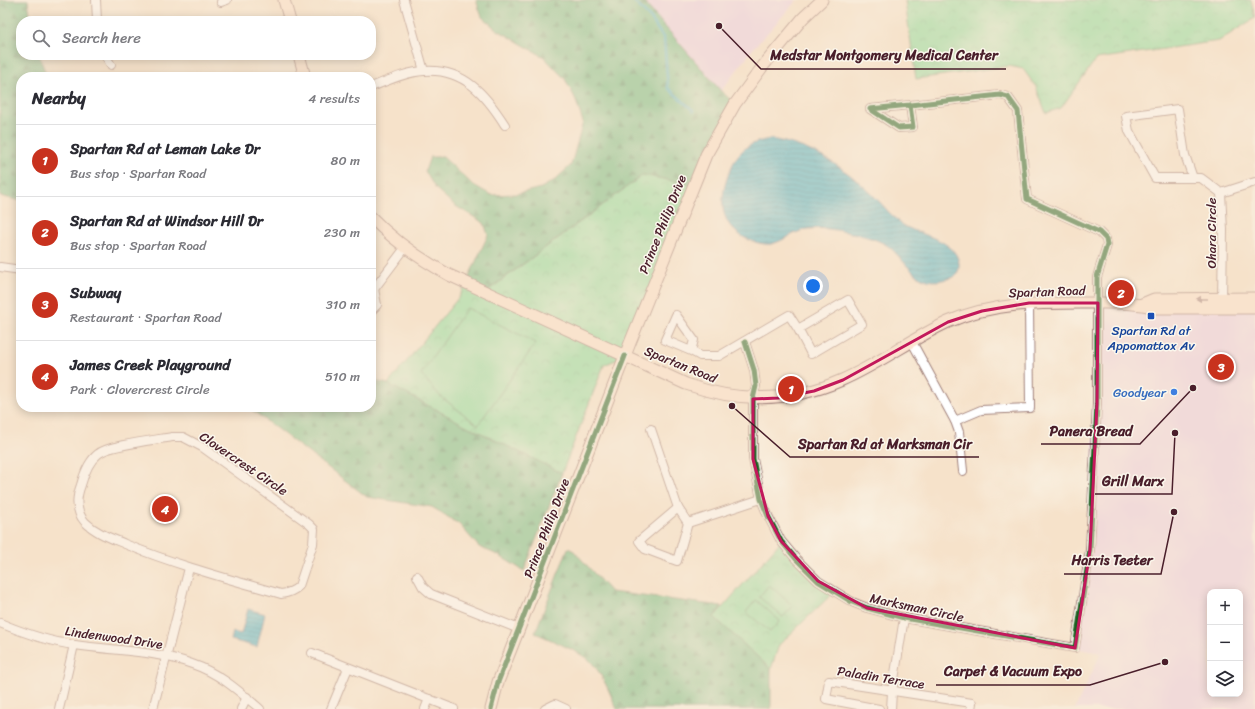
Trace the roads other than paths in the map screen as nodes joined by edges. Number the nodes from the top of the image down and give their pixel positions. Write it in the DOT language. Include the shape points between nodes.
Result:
graph roads {
  1 [pos="96,0"];
  2 [pos="284,0"];
  3 [pos="404,0"];
  4 [pos="822,0"];
  5 [pos="97,16"];
  6 [pos="289,16"];
  7 [pos="108,60"];
  8 [pos="300,60"];
  9 [pos="111,65"];
  10 [pos="424,71"];
  11 [pos="304,72"];
  12 [pos="376,85"];
  13 [pos="910,105"];
  14 [pos="505,125"];
  15 [pos="1193,178"];
  16 [pos="1255,182"];
  17 [pos="1221,193"];
  18 [pos="376,222"];
  19 [pos="405,248"];
  20 [pos="0,267"];
  21 [pos="16,269"];
  22 [pos="376,284"];
  23 [pos="1255,298"];
  24 [pos="1029,303"];
  25 [pos="1098,303"];
  26 [pos="1222,304"];
  27 [pos="1255,308"];
  28 [pos="798,330"];
  29 [pos="745,342"];
  30 [pos="912,342"];
  31 [pos="691,351"];
  32 [pos="625,356"];
  33 [pos="753,399"];
  34 [pos="955,421"];
  35 [pos="652,429"];
  36 [pos="963,471"];
  37 [pos="761,498"];
  38 [pos="678,508"];
  39 [pos="688,523"];
  40 [pos="189,568"];
  41 [pos="417,576"];
  42 [pos="904,618"];
  43 [pos="0,623"];
  44 [pos="519,629"];
  45 [pos="74,645"];
  46 [pos="312,653"];
  47 [pos="166,656"];
  48 [pos="348,668"];
  49 [pos="892,692"];
  50 [pos="247,697"];
  51 [pos="429,699"];
  52 [pos="59,709"];
  53 [pos="153,709"];
  54 [pos="242,709"];
  55 [pos="260,709"];
  56 [pos="331,709"];
  57 [pos="425,709"];
  58 [pos="454,709"];
  59 [pos="491,709"];
  60 [pos="545,709"];
  61 [pos="566,709"];
  62 [pos="879,709"];
  63 [pos="891,709"];
  64 [pos="971,709"];
  1 -- 5 [label="street"];
  2 -- 6 [label="street"];
  3 -- 10 [label="street"];
  4 -- 32 [label="street, Prince Philip Drive" via="803,18 763,66 735,104 706,155"];
  7 -- 9 [label="street"];
  8 -- 11 [label="street"];
  10 -- 12 [label="street"];
  10 -- 14 [label="street" via="445,73 470,83 489,100"];
  13 -- 13 [label="street" via="913,127 899,128 870,109"];
  13 -- 25 [label="street" via="1000,95 1008,97 1013,102 1018,111 1027,199 1099,232 1106,239 1107,245 1097,277"];
  15 -- 15 [label="street" via="1155,178 1129,131 1126,116 1178,109 1185,155"];
  15 -- 17 [label="street" via="1201,178"];
  16 -- 17 [label="street, Ohara Circle"];
  17 -- 26 [label="street, Ohara Circle"];
  18 -- 19 [label="street, Spartan Road"];
  19 -- 22 [label="street"];
  19 -- 32 [label="street, Spartan Road" via="449,275"];
  20 -- 21 [label="street"];
  23 -- 26 [label="street, Spartan Road"];
  24 -- 25 [label="street, Spartan Road"];
  24 -- 30 [label="street, Spartan Road" via="982,311 948,322"];
  24 -- 34 [label="street" via="1030,408 981,410"];
  25 -- 26 [label="street, Spartan Road" via="1142,304 1156,308"];
  25 -- 42 [label="street, Marksman Circle" via="1097,404 1090,550 1076,648"];
  26 -- 27 [label="street, Spartan Road"];
  28 -- 28 [label="street" via="848,300 862,324 811,354"];
  28 -- 29 [label="street" via="789,315"];
  29 -- 31 [label="street" via="719,356 700,356"];
  29 -- 33 [label="street, Marksman Circle" via="754,370 756,386"];
  30 -- 33 [label="street, Spartan Road" via="843,380 814,391 778,398"];
  30 -- 34 [label="street"];
  32 -- 33 [label="street, Spartan Road" via="712,393"];
  32 -- 44 [label="street, Prince Philip Drive"];
  33 -- 37 [label="street, Marksman Circle" via="752,459"];
  34 -- 36 [label="street" via="959,432"];
  35 -- 38 [label="street"];
  37 -- 39 [label="street"];
  37 -- 42 [label="street, Marksman Circle" via="781,541 818,581 862,606"];
  38 -- 39 [label="street"];
  38 -- 39 [label="street" via="639,541 645,549 677,561"];
  40 -- 40 [label="street, Clovercrest Circle" via="288,594 299,586 313,544 314,529 303,518 202,447 183,437 100,452 89,464 80,486 77,507 84,521 105,535"];
  40 -- 47 [label="street"];
  41 -- 44 [label="street" via="422,587 431,594"];
  42 -- 49 [label="street"];
  43 -- 45 [label="street, Lindenwood Drive" via="28,635"];
  44 -- 59 [label="street, Prince Philip Drive" via="498,682"];
  45 -- 47 [label="street, Lindenwood Drive"];
  45 -- 52 [label="street"];
  46 -- 48 [label="street"];
  47 -- 50 [label="street, Lindenwood Drive" via="212,673 229,682"];
  47 -- 53 [label="street"];
  48 -- 51 [label="street"];
  48 -- 56 [label="street"];
  49 -- 62 [label="street, Paladin Terrace" via="829,681 826,699"];
  49 -- 63 [label="street"];
  49 -- 64 [label="street, Paladin Terrace" via="972,703"];
  50 -- 54 [label="street"];
  50 -- 55 [label="street, Lindenwood Drive"];
  51 -- 57 [label="street"];
  51 -- 58 [label="street"];
  60 -- 61 [label="street" via="555,704"];
}
